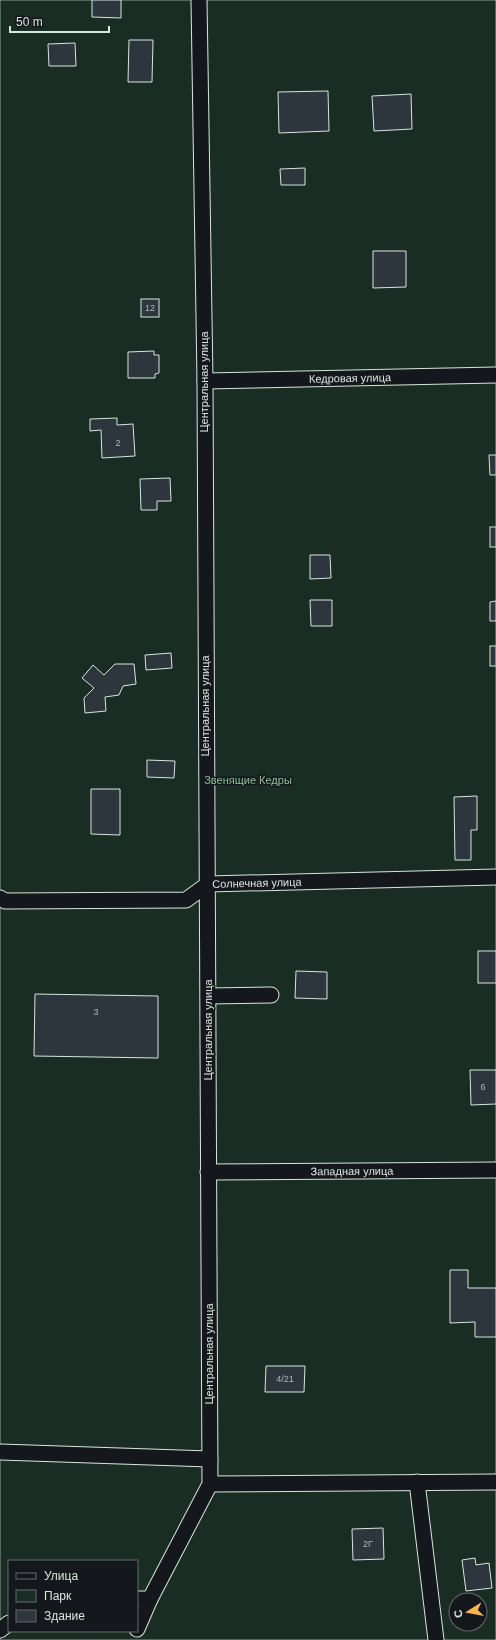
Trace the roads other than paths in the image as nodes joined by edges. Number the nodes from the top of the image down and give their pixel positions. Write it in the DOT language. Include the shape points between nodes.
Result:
graph roads {
  1 [pos="199,0"];
  2 [pos="496,375"];
  3 [pos="205,381"];
  4 [pos="496,877"];
  5 [pos="208,884"];
  6 [pos="0,898"];
  7 [pos="271,995"];
  8 [pos="208,996"];
  9 [pos="496,1170"];
  10 [pos="208,1172"];
  11 [pos="0,1452"];
  12 [pos="210,1459"];
  13 [pos="417,1482"];
  14 [pos="496,1482"];
  15 [pos="210,1484"];
  16 [pos="143,1599"];
  17 [pos="138,1621"];
  18 [pos="8,1624"];
  19 [pos="0,1630"];
  20 [pos="436,1640"];
  1 -- 3 [label="street, Центральная улица"];
  2 -- 3 [label="street, Кедровая улица"];
  3 -- 5 [label="street, Центральная улица"];
  4 -- 5 [label="street, Солнечная улица"];
  5 -- 6 [label="street, Солнечная улица" via="186,900 6,901"];
  5 -- 8 [label="street, Центральная улица"];
  7 -- 8 [label="street"];
  8 -- 10 [label="street, Центральная улица"];
  9 -- 10 [label="street, Западная улица"];
  10 -- 12 [label="street, Центральная улица"];
  11 -- 12 [label="street"];
  12 -- 15 [label="street, Центральная улица"];
  13 -- 14 [label="street"];
  13 -- 15 [label="street"];
  13 -- 20 [label="street"];
  15 -- 16 [label="street"];
  16 -- 17 [label="street"];
  18 -- 19 [label="street"];
}
